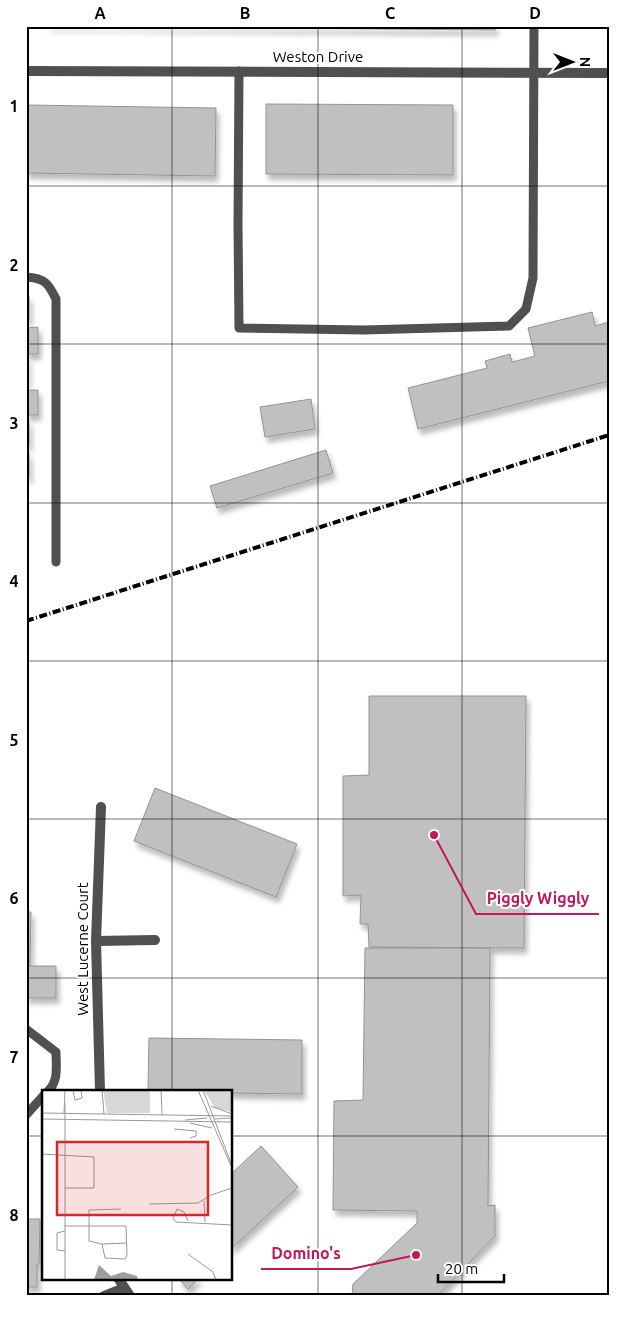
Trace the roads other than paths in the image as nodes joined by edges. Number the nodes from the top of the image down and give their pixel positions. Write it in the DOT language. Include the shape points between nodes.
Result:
graph roads {
  1 [pos="534,26"];
  2 [pos="26,72"];
  3 [pos="240,72"];
  4 [pos="534,73"];
  5 [pos="609,73"];
  6 [pos="26,277"];
  7 [pos="56,562"];
  8 [pos="101,807"];
  9 [pos="155,940"];
  10 [pos="96,941"];
  11 [pos="26,1029"];
  12 [pos="49,1090"];
  13 [pos="100,1090"];
  14 [pos="42,1096"];
  15 [pos="26,1115"];
  16 [pos="119,1280"];
  17 [pos="127,1292"];
  18 [pos="103,1296"];
  1 -- 4 [label="lane"];
  2 -- 3 [label="street, Weston Drive"];
  3 -- 4 [label="street, Weston Drive"];
  3 -- 4 [label="lane" via="240,328 364,330 509,326 526,309 533,278"];
  4 -- 5 [label="street, Weston Drive"];
  6 -- 7 [label="lane" via="48,283 56,299"];
  8 -- 10 [label="street, West Lucerne Court"];
  9 -- 10 [label="street"];
  10 -- 13 [label="street, West Lucerne Court"];
  11 -- 12 [label="lane" via="56,1052 56,1079"];
  14 -- 15 [label="lane"];
  16 -- 17 [label="street"];
  17 -- 18 [label="lane"];
}
